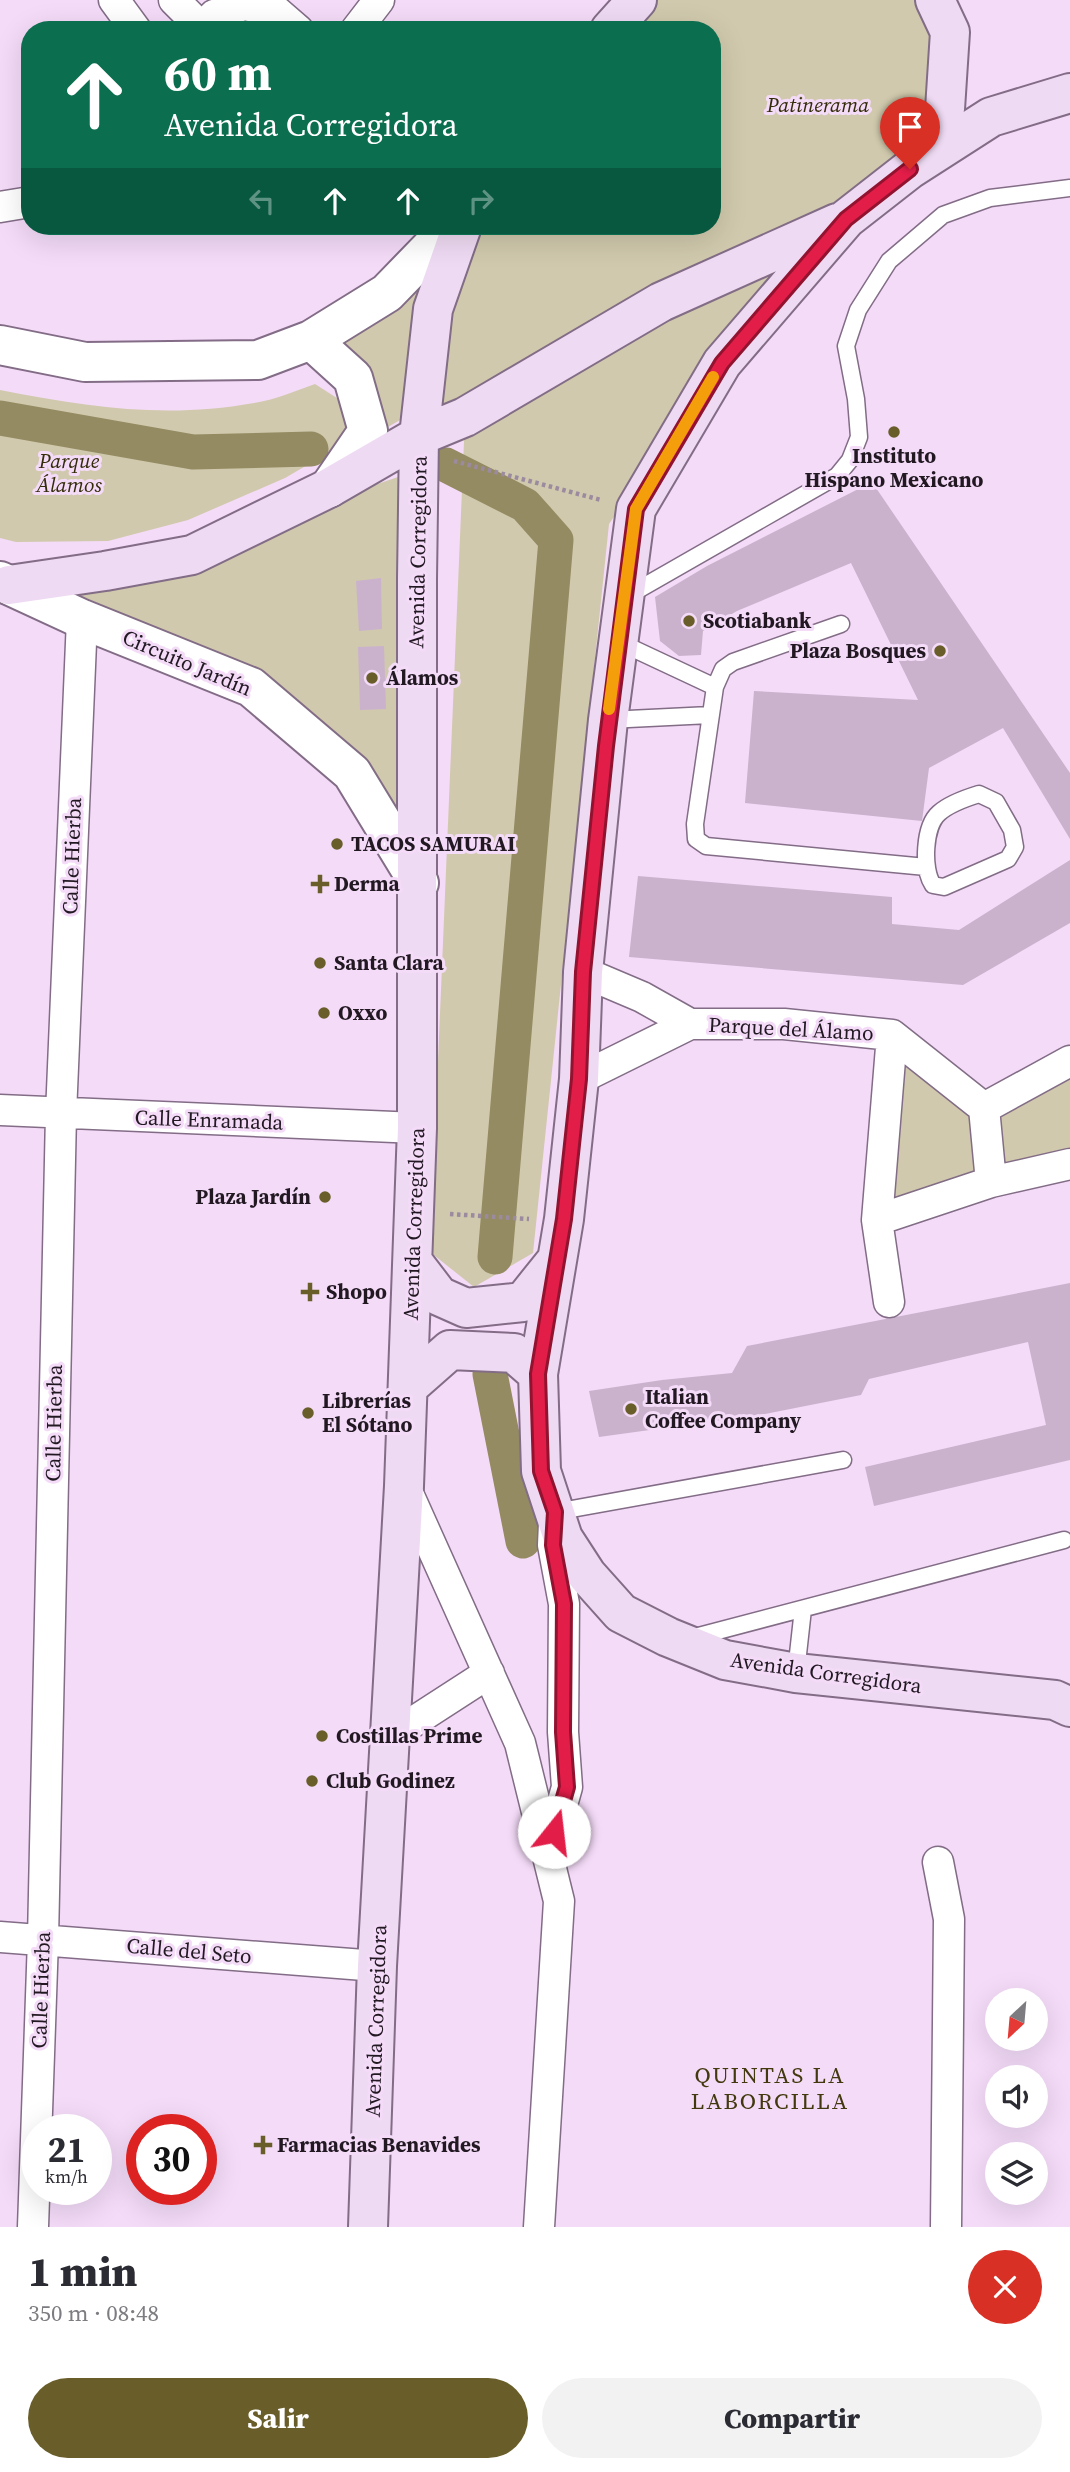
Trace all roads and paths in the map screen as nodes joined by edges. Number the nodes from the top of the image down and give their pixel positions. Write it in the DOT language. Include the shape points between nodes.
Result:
graph roads {
  1 [pos="114,0"];
  2 [pos="174,0"];
  3 [pos="379,0"];
  4 [pos="637,0"];
  5 [pos="935,0"];
  6 [pos="250,2"];
  7 [pos="129,21"];
  8 [pos="194,21"];
  9 [pos="208,21"];
  10 [pos="288,21"];
  11 [pos="363,21"];
  12 [pos="618,21"];
  13 [pos="1070,93"];
  14 [pos="910,169"];
  15 [pos="1070,188"];
  16 [pos="21,204"];
  17 [pos="0,207"];
  18 [pos="846,219"];
  19 [pos="443,235"];
  20 [pos="459,235"];
  21 [pos="311,340"];
  22 [pos="0,345"];
  23 [pos="419,444"];
  24 [pos="329,488"];
  25 [pos="636,509"];
  26 [pos="5,583"];
  27 [pos="624,597"];
  28 [pos="82,619"];
  29 [pos="841,624"];
  30 [pos="618,642"];
  31 [pos="715,687"];
  32 [pos="710,715"];
  33 [pos="608,720"];
  34 [pos="926,867"];
  35 [pos="419,883"];
  36 [pos="583,972"];
  37 [pos="690,1024"];
  38 [pos="892,1035"];
  39 [pos="1070,1061"];
  40 [pos="579,1079"];
  41 [pos="984,1108"];
  42 [pos="0,1110"];
  43 [pos="61,1114"];
  44 [pos="417,1128"];
  45 [pos="1070,1164"];
  46 [pos="991,1182"];
  47 [pos="464,1217"];
  48 [pos="526,1219"];
  49 [pos="877,1220"];
  50 [pos="559,1257"];
  51 [pos="413,1262"];
  52 [pos="889,1302"];
  53 [pos="538,1374"];
  54 [pos="408,1387"];
  55 [pos="843,1460"];
  56 [pos="404,1486"];
  57 [pos="555,1512"];
  58 [pos="1064,1540"];
  59 [pos="803,1609"];
  60 [pos="678,1641"];
  61 [pos="489,1673"];
  62 [pos="796,1673"];
  63 [pos="1070,1707"];
  64 [pos="390,1737"];
  65 [pos="548,1855"];
  66 [pos="937,1862"];
  67 [pos="0,1937"];
  68 [pos="43,1939"];
  69 [pos="377,1966"];
  70 [pos="33,2227"];
  71 [pos="368,2227"];
  72 [pos="538,2227"];
  73 [pos="946,2227"];
  1 -- 7 [label="street"];
  2 -- 8 [label="street"];
  3 -- 11 [label="street"];
  4 -- 12 [label="main road"];
  5 -- 14 [label="main road" via="950,32 945,109"];
  6 -- 9 [label="street"];
  6 -- 10 [label="street" via="276,11"];
  13 -- 14 [label="main road, Avenida Corregidora" via="991,117"];
  14 -- 18 [label="main road, Avenida Corregidora"];
  15 -- 27 [label="lane" via="990,198 943,215 890,261 858,310 846,346 859,438 844,468"];
  16 -- 17 [label="street"];
  18 -- 23 [label="main road" via="661,302"];
  18 -- 25 [label="main road, Avenida Corregidora" via="722,363"];
  19 -- 21 [label="street" via="387,293"];
  20 -- 23 [label="main road, Avenida Corregidora" via="433,309"];
  21 -- 22 [label="street" via="258,360 85,362"];
  21 -- 24 [label="street" via="353,378 368,431"];
  23 -- 24 [label="main road"];
  23 -- 25 [label="path"];
  23 -- 35 [label="main road, Avenida Corregidora"];
  24 -- 26 [label="main road" via="192,555"];
  25 -- 27 [label="main road, Avenida Corregidora"];
  26 -- 28 [label="street, Circuito Jardín"];
  27 -- 30 [label="main road, Avenida Corregidora"];
  28 -- 35 [label="street, Circuito Jardín" via="251,687 352,773"];
  28 -- 43 [label="street, Calle Hierba"];
  29 -- 31 [label="lane" via="733,662 723,669"];
  30 -- 31 [label="lane"];
  30 -- 33 [label="main road, Avenida Corregidora"];
  31 -- 32 [label="lane"];
  32 -- 33 [label="lane"];
  32 -- 34 [label="lane" via="696,839 706,846"];
  33 -- 36 [label="main road, Avenida Corregidora"];
  34 -- 34 [label="lane" via="933,885 944,887 1008,859 1015,847 1012,830 996,802 979,794 938,813 929,828"];
  35 -- 44 [label="main road, Avenida Corregidora"];
  36 -- 37 [label="street, Parque del Álamo"];
  36 -- 40 [label="main road, Avenida Corregidora"];
  37 -- 38 [label="street, Parque del Álamo" via="784,1024"];
  37 -- 40 [label="street, Parque del Álamo"];
  38 -- 41 [label="street, Parque del Álamo"];
  38 -- 49 [label="street, Parque del Álamo"];
  39 -- 41 [label="street"];
  40 -- 50 [label="main road, Avenida Corregidora"];
  41 -- 46 [label="street"];
  42 -- 43 [label="street, Calle Enramada"];
  43 -- 44 [label="street, Calle Enramada"];
  43 -- 68 [label="street, Calle Hierba"];
  44 -- 51 [label="main road, Avenida Corregidora"];
  45 -- 46 [label="street"];
  46 -- 49 [label="street"];
  47 -- 48 [label="path"];
  49 -- 52 [label="street, Parque del Álamo"];
  50 -- 51 [label="main road" via="523,1301 466,1308 439,1296"];
  50 -- 53 [label="main road, Avenida Corregidora"];
  51 -- 54 [label="main road, Avenida Corregidora"];
  53 -- 54 [label="main road" via="514,1353 450,1350"];
  53 -- 57 [label="main road, Avenida Corregidora" via="541,1471"];
  54 -- 56 [label="main road, Avenida Corregidora"];
  55 -- 57 [label="lane"];
  56 -- 61 [label="street"];
  56 -- 64 [label="main road, Avenida Corregidora"];
  57 -- 60 [label="main road, Avenida Corregidora" via="563,1538 587,1576 621,1613"];
  57 -- 65 [label="street" via="553,1545 564,1604 567,1787"];
  58 -- 59 [label="lane"];
  59 -- 60 [label="lane"];
  59 -- 62 [label="lane"];
  60 -- 62 [label="main road, Avenida Corregidora" via="725,1660"];
  61 -- 64 [label="street"];
  61 -- 65 [label="street" via="520,1742"];
  62 -- 63 [label="main road, Avenida Corregidora" via="1055,1700"];
  64 -- 69 [label="main road, Avenida Corregidora"];
  65 -- 72 [label="street" via="559,1901"];
  66 -- 73 [label="street" via="949,1919"];
  67 -- 68 [label="street, Calle del Seto"];
  68 -- 69 [label="street, Calle del Seto"];
  68 -- 70 [label="street, Calle Hierba"];
  69 -- 71 [label="main road, Avenida Corregidora"];
}
